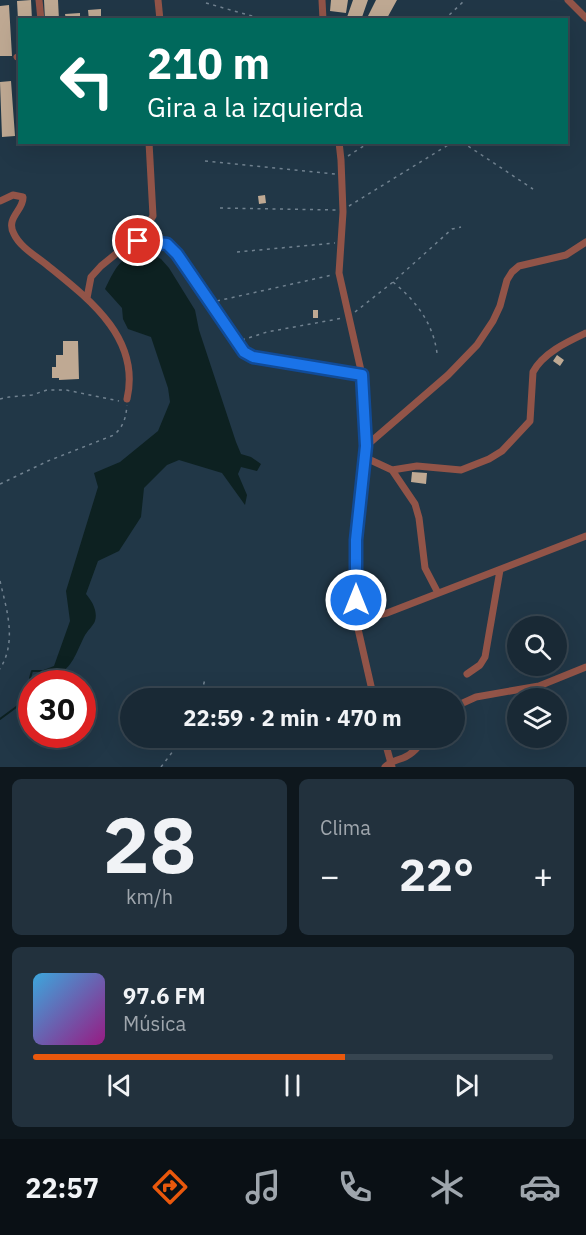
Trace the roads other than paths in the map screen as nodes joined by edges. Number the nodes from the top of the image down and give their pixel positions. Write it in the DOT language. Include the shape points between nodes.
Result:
graph roads {
  1 [pos="39,0"];
  2 [pos="158,0"];
  3 [pos="322,0"];
  4 [pos="568,0"];
  5 [pos="41,18"];
  6 [pos="160,18"];
  7 [pos="323,18"];
  8 [pos="586,18"];
  9 [pos="149,144"];
  10 [pos="339,144"];
  11 [pos="0,201"];
  12 [pos="138,241"];
  13 [pos="586,242"];
  14 [pos="87,298"];
  15 [pos="586,333"];
  16 [pos="362,375"];
  17 [pos="127,399"];
  18 [pos="366,446"];
  19 [pos="364,457"];
  20 [pos="392,470"];
  21 [pos="586,536"];
  22 [pos="500,570"];
  23 [pos="438,593"];
  24 [pos="356,620"];
  25 [pos="586,667"];
  26 [pos="467,674"];
  27 [pos="371,688"];
  28 [pos="465,702"];
  29 [pos="386,748"];
  30 [pos="415,748"];
  31 [pos="389,765"];
  1 -- 5 [label="street"];
  2 -- 6 [label="street"];
  3 -- 7 [label="street"];
  4 -- 8 [label="street"];
  9 -- 12 [label="street" via="153,216"];
  10 -- 16 [label="street" via="343,210 339,273"];
  11 -- 14 [label="street" via="13,195 23,196 12,219 14,234 24,247"];
  12 -- 14 [label="street" via="91,277"];
  12 -- 16 [label="street" via="167,244 177,254 244,352 253,357"];
  13 -- 18 [label="street" via="566,255 519,266 512,272 493,321 477,345"];
  14 -- 17 [label="street" via="119,338 129,371"];
  15 -- 20 [label="street" via="550,353 536,367 530,420 502,450 461,470 417,466"];
  16 -- 18 [label="street"];
  18 -- 19 [label="street"];
  19 -- 20 [label="street"];
  19 -- 24 [label="street" via="356,540"];
  20 -- 23 [label="street" via="415,504 425,568"];
  21 -- 22 [label="street"];
  22 -- 23 [label="street"];
  22 -- 26 [label="street" via="485,657"];
  23 -- 24 [label="street" via="387,613"];
  24 -- 27 [label="street"];
  25 -- 28 [label="street" via="539,686"];
  29 -- 31 [label="street"];
  30 -- 31 [label="street"];
}
